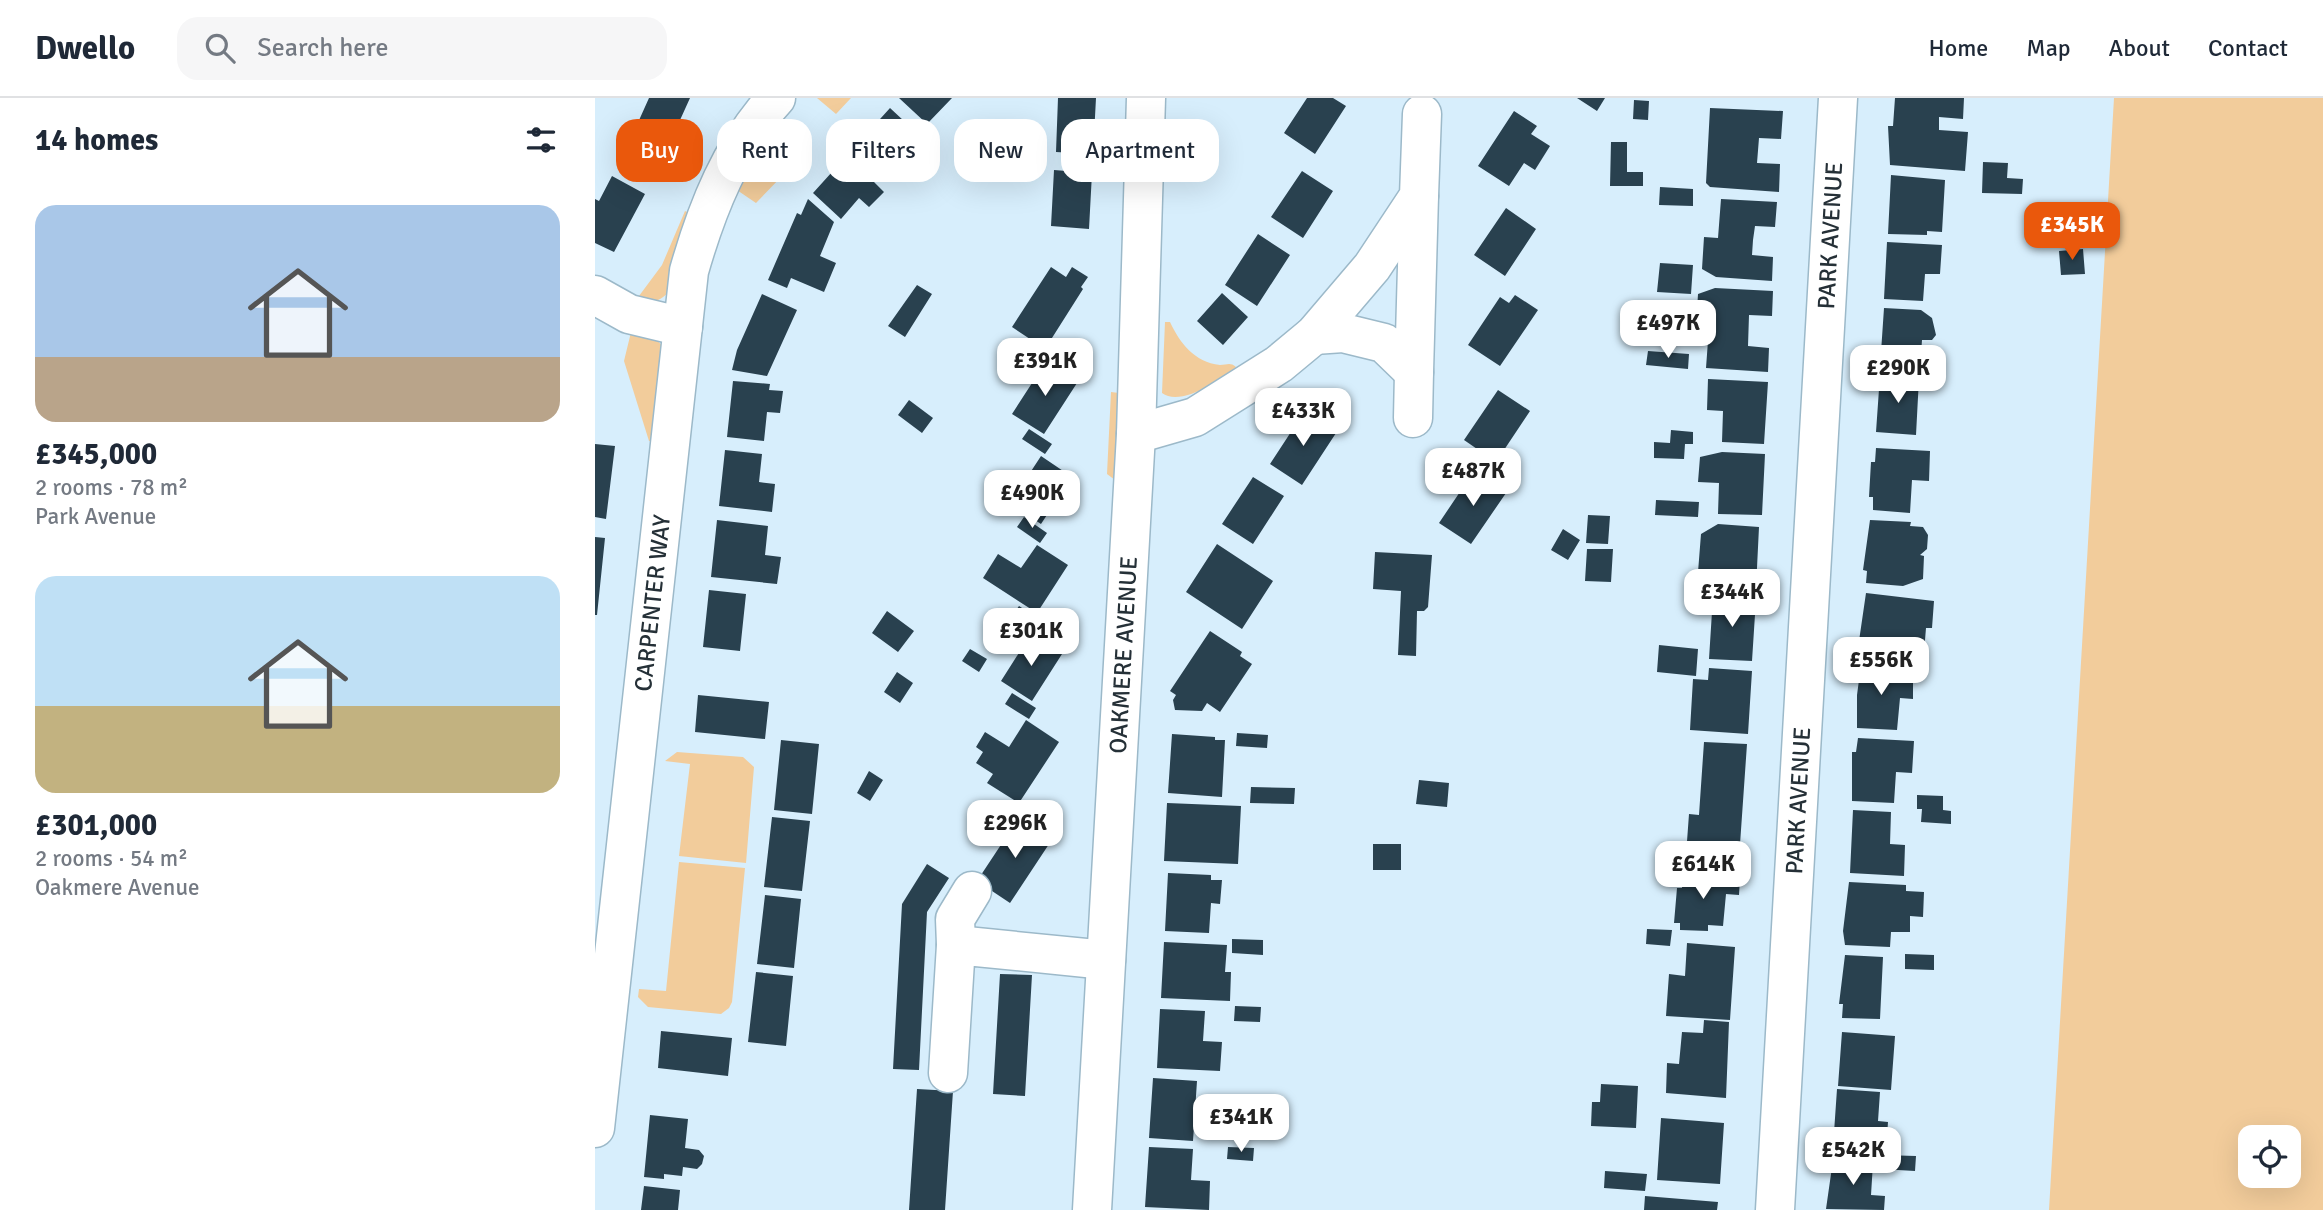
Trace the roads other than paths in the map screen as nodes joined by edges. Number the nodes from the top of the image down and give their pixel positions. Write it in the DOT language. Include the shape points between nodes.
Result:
graph roads {
  1 [pos="776,98"];
  2 [pos="1146,98"];
  3 [pos="1838,98"];
  4 [pos="1422,114"];
  5 [pos="1419,197"];
  6 [pos="595,295"];
  7 [pos="683,327"];
  8 [pos="1314,335"];
  9 [pos="1413,372"];
  10 [pos="1413,418"];
  11 [pos="1136,434"];
  12 [pos="972,891"];
  13 [pos="956,945"];
  14 [pos="1106,960"];
  15 [pos="948,1073"];
  16 [pos="595,1128"];
  17 [pos="1092,1210"];
  18 [pos="1775,1210"];
  1 -- 7 [label="street, CARPENTER WAY" via="745,137 717,189 688,271"];
  2 -- 11 [label="street, OAKMERE AVENUE"];
  3 -- 18 [label="street, PARK AVENUE"];
  4 -- 5 [label="street"];
  5 -- 8 [label="street" via="1372,267"];
  5 -- 9 [label="street"];
  6 -- 7 [label="street" via="629,314"];
  7 -- 16 [label="street, CARPENTER WAY"];
  8 -- 9 [label="street" via="1343,333 1384,343"];
  8 -- 11 [label="street" via="1279,364 1195,417"];
  9 -- 10 [label="street"];
  11 -- 14 [label="street, OAKMERE AVENUE"];
  12 -- 13 [label="street" via="955,919"];
  13 -- 14 [label="street"];
  13 -- 15 [label="street"];
  14 -- 17 [label="street, OAKMERE AVENUE"];
}
